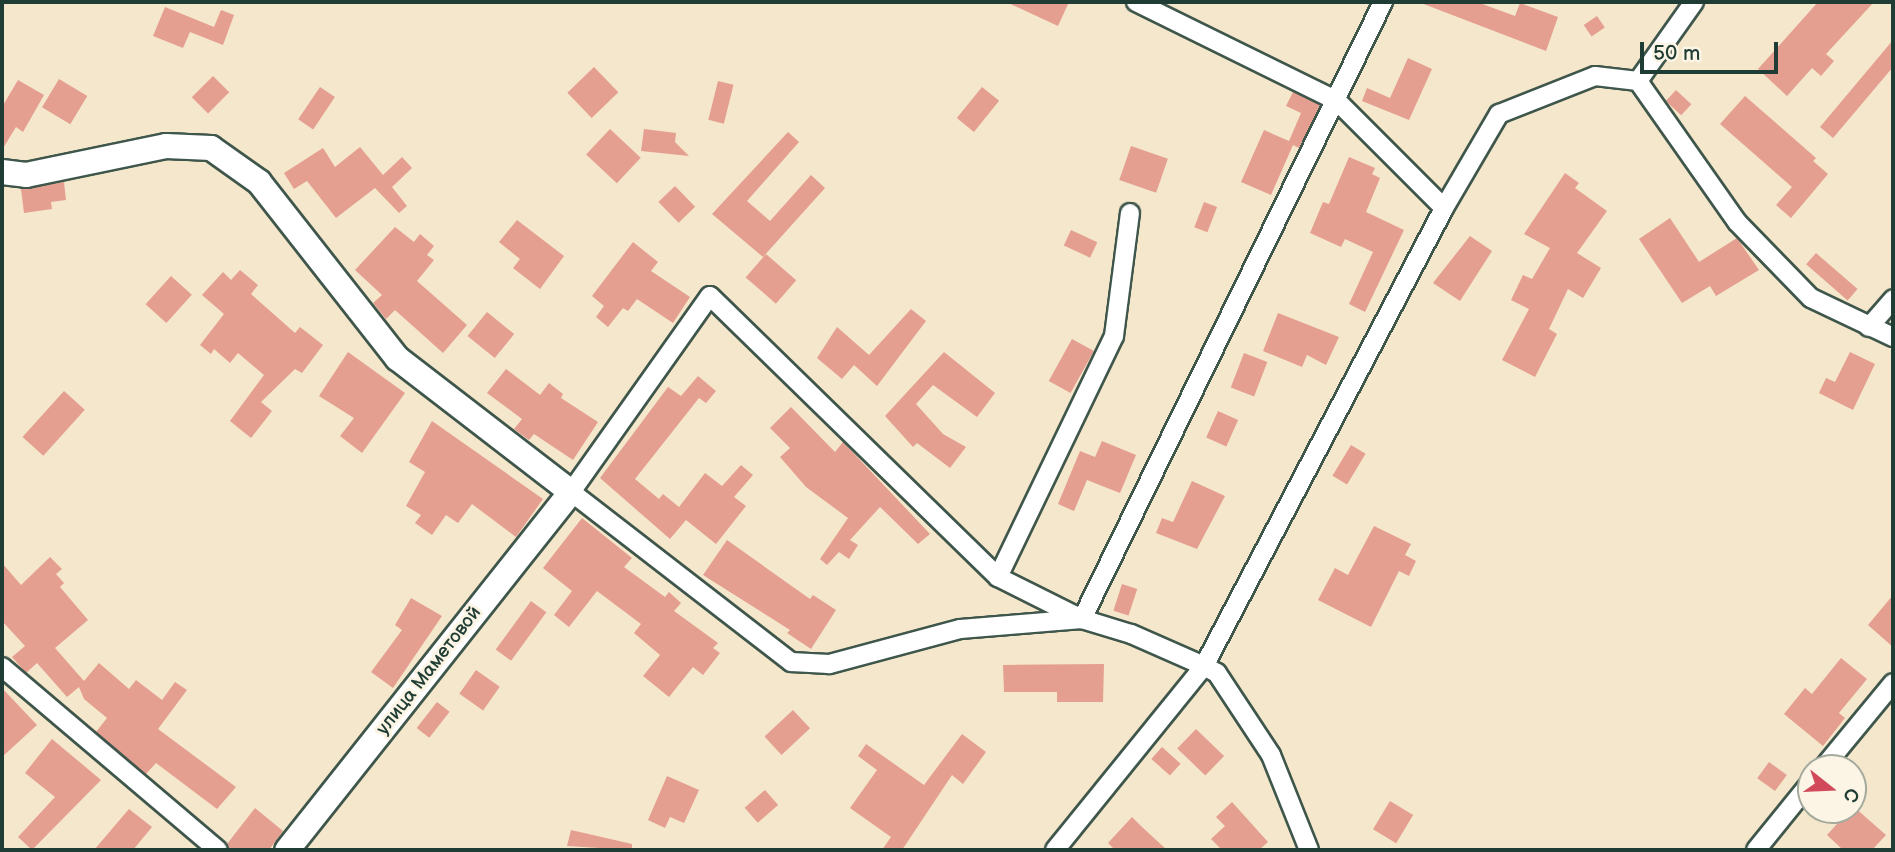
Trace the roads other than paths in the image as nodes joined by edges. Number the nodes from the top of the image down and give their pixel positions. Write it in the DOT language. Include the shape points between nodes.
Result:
graph roads {
  1 [pos="1136,2"];
  2 [pos="1383,2"];
  3 [pos="1694,2"];
  4 [pos="1638,82"];
  5 [pos="1337,101"];
  6 [pos="2,172"];
  7 [pos="1444,208"];
  8 [pos="1130,213"];
  9 [pos="1893,299"];
  10 [pos="1869,327"];
  11 [pos="1893,337"];
  12 [pos="571,492"];
  13 [pos="998,577"];
  14 [pos="1082,619"];
  15 [pos="1204,666"];
  16 [pos="2,667"];
  17 [pos="1893,683"];
  18 [pos="1835,754"];
  19 [pos="1797,799"];
  20 [pos="1307,843"];
  21 [pos="218,850"];
  22 [pos="288,850"];
  23 [pos="1055,850"];
  24 [pos="1292,850"];
  25 [pos="1756,850"];
  1 -- 5 [label="street"];
  2 -- 5 [label="street"];
  3 -- 4 [label="street"];
  4 -- 7 [label="street" via="1595,76 1499,114"];
  4 -- 10 [label="street" via="1737,222 1811,298"];
  5 -- 7 [label="street"];
  5 -- 14 [label="street"];
  6 -- 12 [label="street" via="26,175 166,146 211,148 259,182 397,358"];
  7 -- 15 [label="street"];
  8 -- 13 [label="street" via="1114,336"];
  9 -- 10 [label="street"];
  10 -- 11 [label="street"];
  12 -- 13 [label="street" via="710,296"];
  12 -- 14 [label="street" via="791,662 829,664 960,629"];
  12 -- 22 [label="street, улица Маметовой"];
  13 -- 14 [label="street"];
  14 -- 15 [label="street" via="1131,634"];
  15 -- 20 [label="street" via="1217,673 1270,755"];
  15 -- 23 [label="street"];
  16 -- 21 [label="street"];
  17 -- 18 [label="street"];
  19 -- 25 [label="street"];
  20 -- 24 [label="street"];
}
